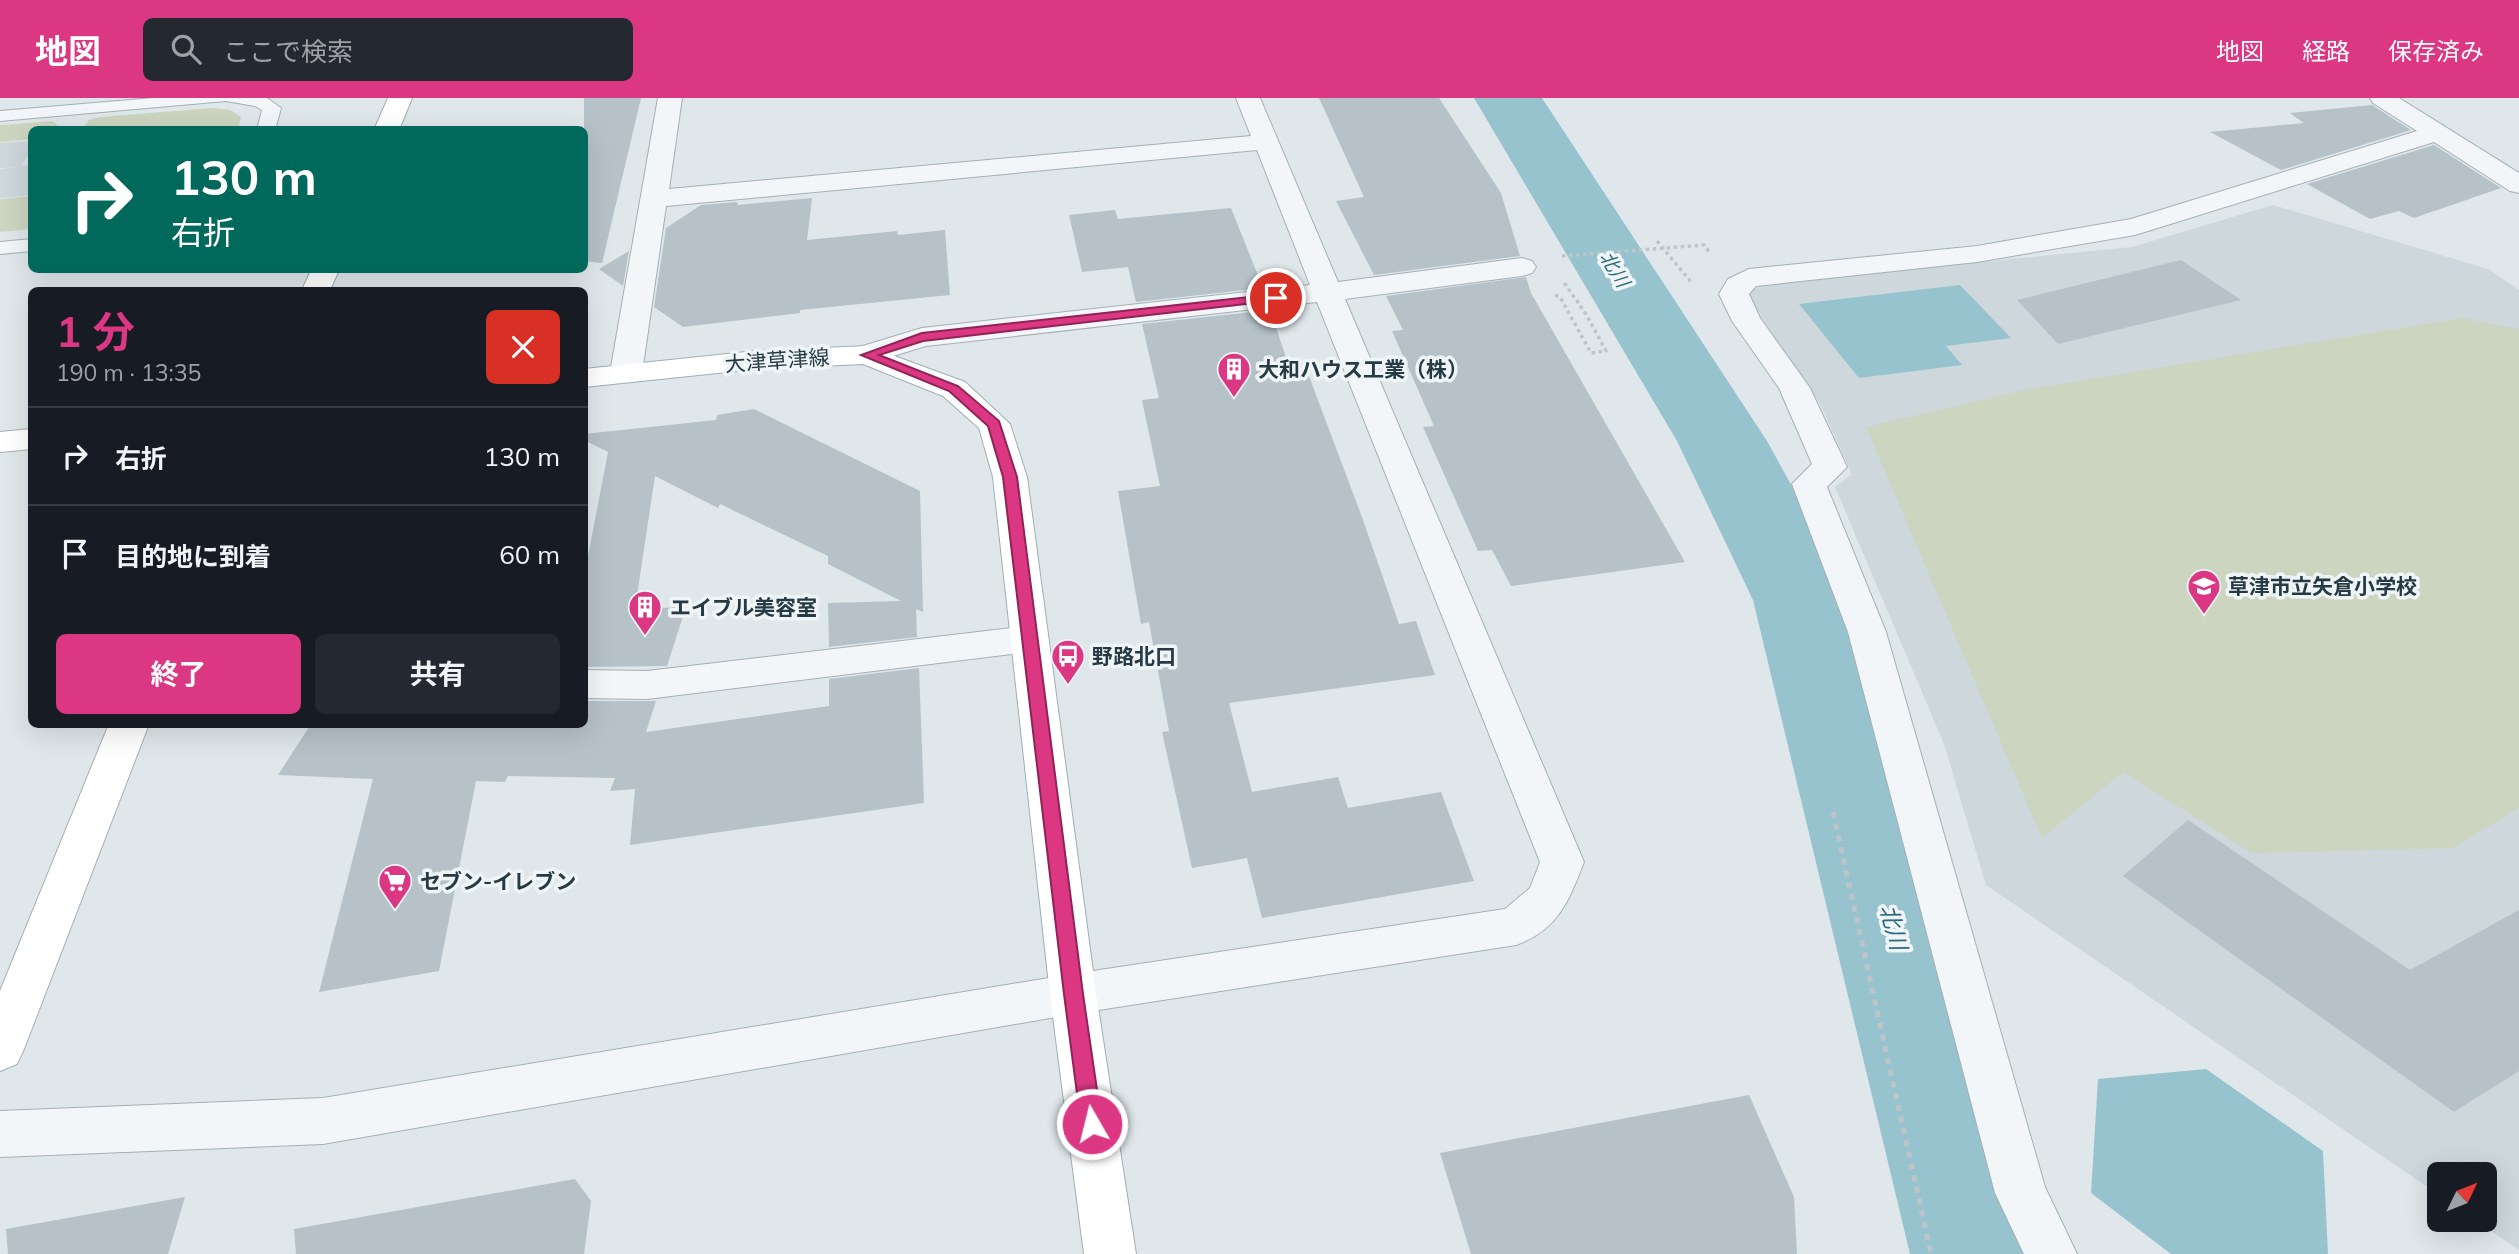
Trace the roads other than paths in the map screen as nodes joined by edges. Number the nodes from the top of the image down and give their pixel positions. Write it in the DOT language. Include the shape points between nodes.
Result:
graph roads {
  1 [pos="219,98"];
  2 [pos="232,98"];
  3 [pos="400,98"];
  4 [pos="670,98"];
  5 [pos="1248,98"];
  6 [pos="2382,98"];
  7 [pos="0,116"];
  8 [pos="267,126"];
  9 [pos="388,126"];
  10 [pos="2436,133"];
  11 [pos="1265,142"];
  12 [pos="2519,185"];
  13 [pos="653,199"];
  14 [pos="28,245"];
  15 [pos="0,248"];
  16 [pos="1522,267"];
  17 [pos="1328,292"];
  18 [pos="867,355"];
  19 [pos="626,373"];
  20 [pos="588,378"];
  21 [pos="28,439"];
  22 [pos="0,442"];
  23 [pos="1029,639"];
  24 [pos="588,684"];
  25 [pos="127,728"];
  26 [pos="1073,994"];
  27 [pos="0,1049"];
  28 [pos="0,1133"];
  29 [pos="1110,1254"];
  30 [pos="2051,1254"];
  1 -- 7 [label="lane"];
  2 -- 8 [label="lane" via="259,101 272,108"];
  3 -- 9 [label="main road"];
  4 -- 13 [label="street"];
  5 -- 11 [label="street"];
  6 -- 10 [label="street"];
  10 -- 12 [label="street"];
  10 -- 30 [label="street" via="2135,227 1977,254 1749,278 1734,294 1737,306 1779,362 1811,417 1830,467 1809,484 1867,632 2021,1194"];
  11 -- 13 [label="street"];
  11 -- 17 [label="street"];
  13 -- 19 [label="street"];
  14 -- 15 [label="lane"];
  16 -- 17 [label="street"];
  17 -- 18 [label="street" via="922,337"];
  17 -- 26 [label="street" via="1562,862 1548,899 1516,926"];
  18 -- 19 [label="main road, 大津草津線"];
  18 -- 23 [label="main road, 大津草津線" via="954,388 994,424 1010,477"];
  19 -- 20 [label="main road, 大津草津線"];
  21 -- 22 [label="main road"];
  23 -- 24 [label="street" via="647,685"];
  23 -- 26 [label="main road, 大津草津線"];
  25 -- 27 [label="main road"];
  26 -- 28 [label="street" via="323,1121"];
  26 -- 29 [label="main road, 大津草津線"];
}
